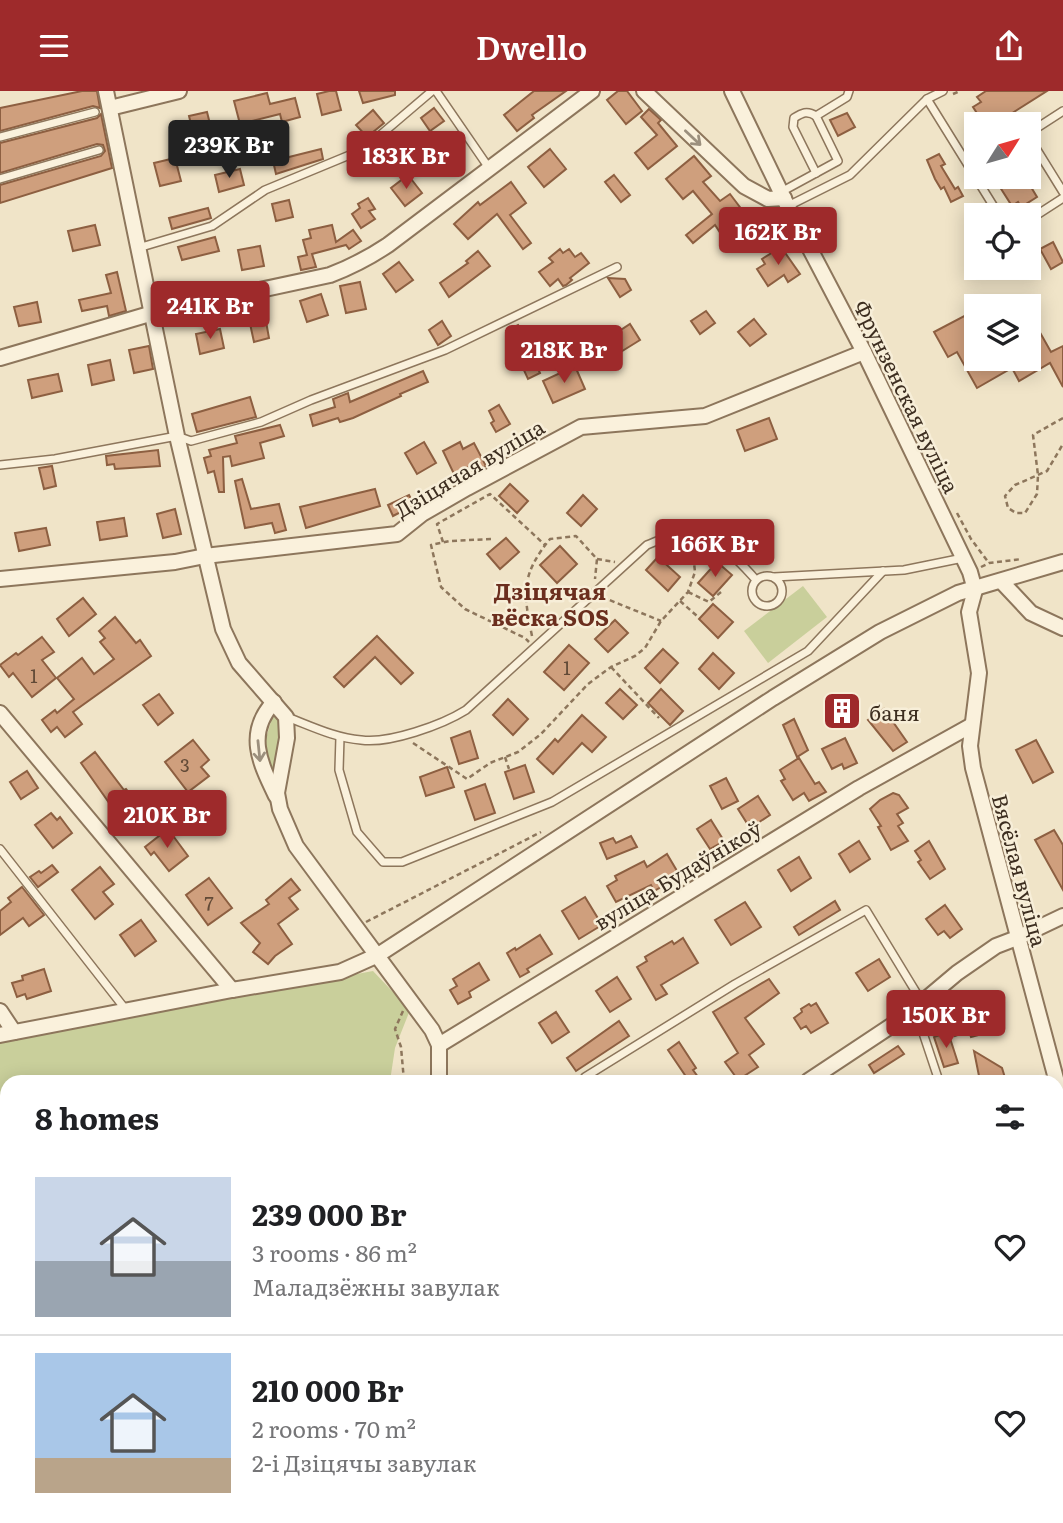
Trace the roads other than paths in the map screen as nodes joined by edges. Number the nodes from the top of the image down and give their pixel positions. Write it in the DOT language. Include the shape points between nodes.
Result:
graph roads {
  1 [pos="106,91"];
  2 [pos="179,91"];
  3 [pos="434,91"];
  4 [pos="593,91"];
  5 [pos="644,91"];
  6 [pos="732,91"];
  7 [pos="849,91"];
  8 [pos="947,93"];
  9 [pos="927,99"];
  10 [pos="102,110"];
  11 [pos="1063,111"];
  12 [pos="816,117"];
  13 [pos="1041,127"];
  14 [pos="0,137"];
  15 [pos="99,150"];
  16 [pos="1041,155"];
  17 [pos="489,169"];
  18 [pos="816,173"];
  19 [pos="0,179"];
  20 [pos="1063,192"];
  21 [pos="1063,198"];
  22 [pos="784,199"];
  23 [pos="992,203"];
  24 [pos="1041,212"];
  25 [pos="138,248"];
  26 [pos="617,267"];
  27 [pos="153,313"];
  28 [pos="864,352"];
  29 [pos="0,358"];
  30 [pos="177,436"];
  31 [pos="0,465"];
  32 [pos="205,556"];
  33 [pos="964,557"];
  34 [pos="1063,562"];
  35 [pos="883,571"];
  36 [pos="774,577"];
  37 [pos="0,579"];
  38 [pos="755,580"];
  39 [pos="1001,581"];
  40 [pos="975,590"];
  41 [pos="1063,628"];
  42 [pos="274,702"];
  43 [pos="0,713"];
  44 [pos="286,717"];
  45 [pos="972,725"];
  46 [pos="340,737"];
  47 [pos="278,801"];
  48 [pos="0,849"];
  49 [pos="1063,916"];
  50 [pos="1017,938"];
  51 [pos="378,955"];
  52 [pos="232,990"];
  53 [pos="918,1006"];
  54 [pos="126,1010"];
  55 [pos="0,1011"];
  56 [pos="7,1033"];
  57 [pos="439,1045"];
  58 [pos="439,1075"];
  59 [pos="587,1075"];
  60 [pos="823,1075"];
  61 [pos="937,1075"];
  62 [pos="1055,1075"];
  1 -- 10 [label="street"];
  2 -- 10 [label="street"];
  3 -- 17 [label="lane"];
  3 -- 25 [label="lane" via="352,154 265,190 212,226"];
  4 -- 17 [label="street"];
  5 -- 22 [label="street, one-way" via="744,186 768,199"];
  6 -- 22 [label="street, Фрунзенская вуліца"];
  7 -- 12 [label="lane"];
  8 -- 9 [label="lane"];
  9 -- 22 [label="lane" via="850,175"];
  9 -- 23 [label="lane"];
  10 -- 14 [label="lane"];
  10 -- 25 [label="street"];
  11 -- 13 [label="lane"];
  12 -- 18 [label="lane" via="838,161"];
  12 -- 18 [label="lane" via="803,112 794,118 793,127"];
  15 -- 19 [label="lane"];
  16 -- 20 [label="lane"];
  17 -- 27 [label="street" via="367,259 342,270"];
  18 -- 22 [label="lane"];
  21 -- 24 [label="lane"];
  22 -- 28 [label="street, Фрунзенская вуліца"];
  25 -- 27 [label="street"];
  26 -- 30 [label="lane" via="445,350 261,422 191,441"];
  27 -- 29 [label="street"];
  27 -- 30 [label="street"];
  28 -- 32 [label="street, Дзіцячая вуліца" via="705,416 581,427 456,494 397,534"];
  28 -- 33 [label="street, Фрунзенская вуліца"];
  30 -- 31 [label="lane"];
  30 -- 32 [label="street"];
  32 -- 37 [label="street, Дзіцячая вуліца"];
  32 -- 42 [label="street" via="231,649"];
  33 -- 35 [label="lane"];
  33 -- 40 [label="street, Фрунзенская вуліца"];
  34 -- 39 [label="street"];
  35 -- 36 [label="lane"];
  35 -- 46 [label="lane" via="808,651 552,802 402,862 383,862 357,832 339,770"];
  36 -- 38 [label="lane"];
  36 -- 38 [label="lane" via="782,590 779,601 771,605 755,600 751,591"];
  38 -- 46 [label="lane" via="732,553 705,538 675,535 647,545 466,710 446,722 401,735 364,741"];
  39 -- 40 [label="street"];
  39 -- 41 [label="street" via="1031,613"];
  40 -- 45 [label="street, Вясёлая вуліца" via="969,611 979,673"];
  40 -- 51 [label="street" via="938,601 880,632"];
  42 -- 44 [label="street"];
  42 -- 47 [label="street, one-way" via="260,723 257,744"];
  43 -- 52 [label="street"];
  44 -- 46 [label="lane"];
  44 -- 47 [label="street"];
  45 -- 50 [label="street, Вясёлая вуліца" via="973,768"];
  45 -- 57 [label="street, вуліца Будаўнікоў" via="859,788"];
  47 -- 51 [label="street" via="296,845"];
  48 -- 54 [label="lane"];
  49 -- 50 [label="street"];
  50 -- 53 [label="street" via="996,946"];
  50 -- 62 [label="street, Вясёлая вуліца"];
  51 -- 52 [label="street" via="340,972"];
  51 -- 57 [label="street"];
  52 -- 54 [label="street"];
  53 -- 59 [label="lane" via="866,911 735,984"];
  53 -- 60 [label="street"];
  53 -- 61 [label="lane"];
  54 -- 56 [label="street"];
  55 -- 56 [label="street"];
  57 -- 58 [label="street"];
}
